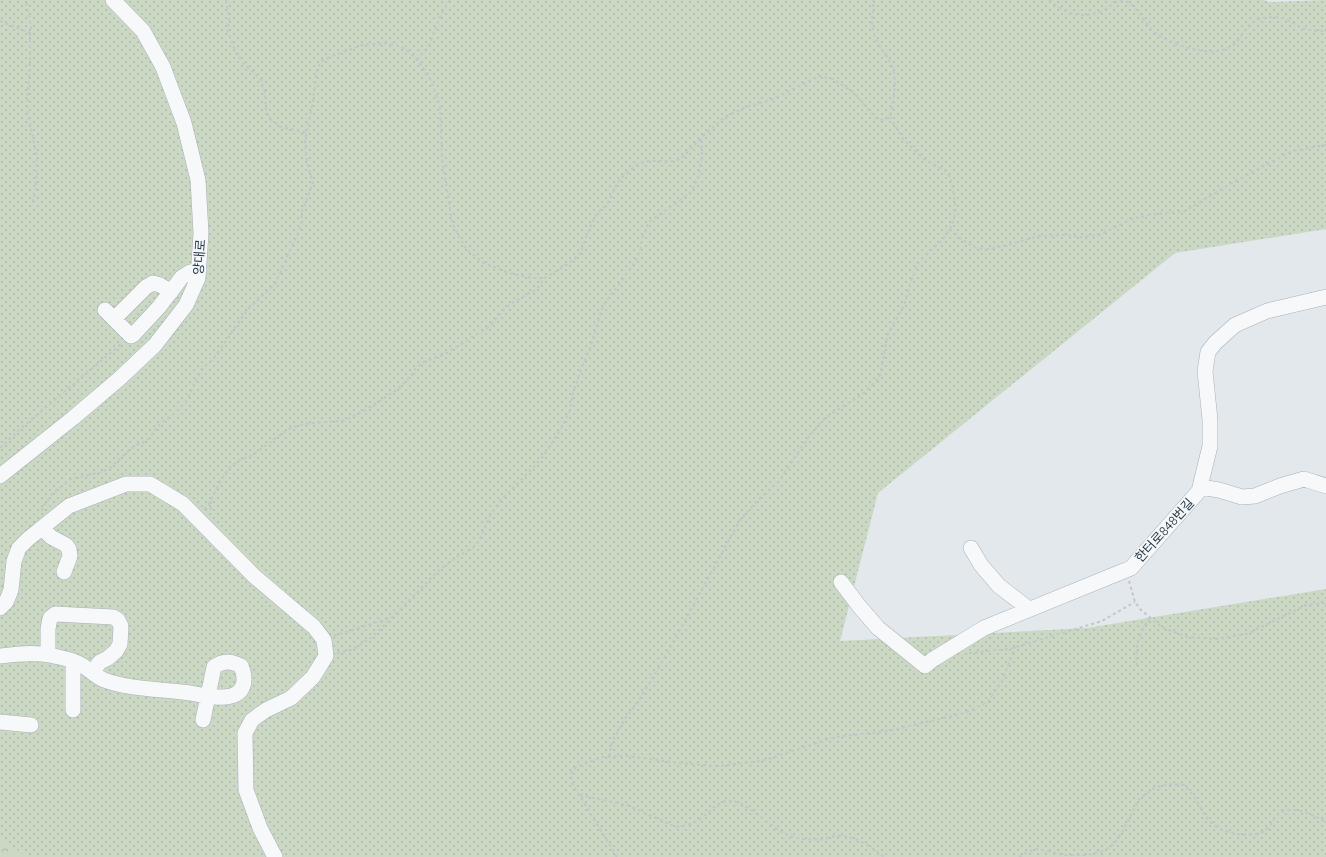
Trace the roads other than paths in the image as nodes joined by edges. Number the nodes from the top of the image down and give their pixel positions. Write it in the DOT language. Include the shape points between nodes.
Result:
graph roads {
  1 [pos="114,0"];
  2 [pos="199,270"];
  3 [pos="171,292"];
  4 [pos="1326,297"];
  5 [pos="0,476"];
  6 [pos="1326,486"];
  7 [pos="1200,487"];
  8 [pos="42,528"];
  9 [pos="971,548"];
  10 [pos="64,572"];
  11 [pos="841,582"];
  12 [pos="0,608"];
  13 [pos="1029,609"];
  14 [pos="48,655"];
  15 [pos="0,656"];
  16 [pos="73,661"];
  17 [pos="92,672"];
  18 [pos="73,710"];
  19 [pos="203,720"];
  20 [pos="0,722"];
  21 [pos="31,725"];
  22 [pos="275,857"];
  1 -- 2 [label="street, 양대로" via="143,31 163,67 184,123 198,180 201,233"];
  2 -- 3 [label="street" via="182,277"];
  2 -- 5 [label="street, 양대로" via="186,305 154,345 119,379"];
  3 -- 3 [label="street" via="132,335 109,315 153,283"];
  4 -- 7 [label="street, 한터로848번길" via="1267,311 1235,325 1208,352 1205,371 1210,446"];
  6 -- 7 [label="street" via="1304,480 1255,496 1242,497"];
  7 -- 13 [label="street, 한터로848번길" via="1131,568"];
  8 -- 10 [label="street" via="69,549 70,556"];
  8 -- 12 [label="street" via="19,548 14,561 10,590 6,602"];
  8 -- 22 [label="street" via="69,506 126,484 150,484 183,504 254,576 314,627 324,640 326,656 313,677 291,698 252,720 245,733 246,790 260,828"];
  9 -- 13 [label="street" via="980,565 1000,586"];
  11 -- 13 [label="street, 한터로848번길" via="878,628 925,666 984,628"];
  14 -- 15 [label="street"];
  14 -- 16 [label="street"];
  14 -- 17 [label="street" via="48,629 50,618 55,614 113,617 121,626 120,644 116,651 100,662"];
  16 -- 17 [label="street"];
  16 -- 18 [label="street"];
  17 -- 19 [label="street" via="102,679 125,686 209,696"];
  20 -- 21 [label="street"];
}
